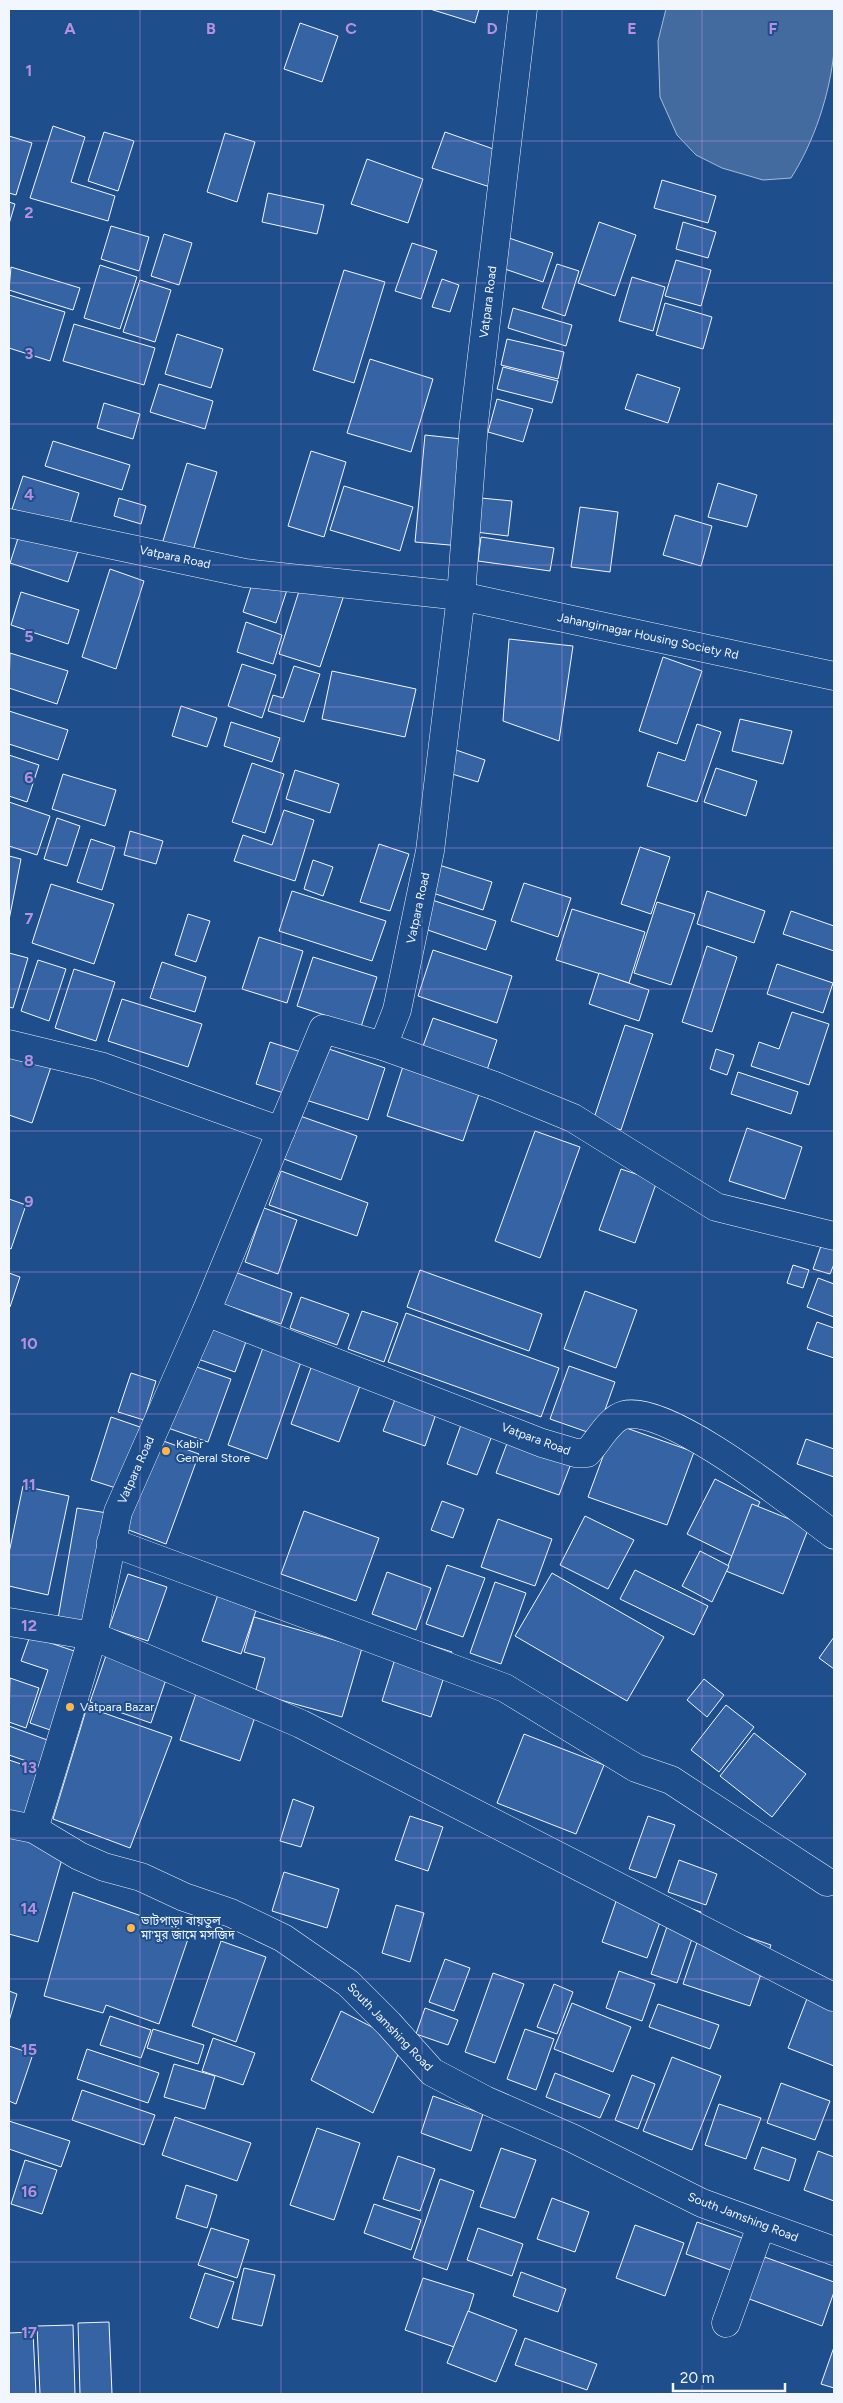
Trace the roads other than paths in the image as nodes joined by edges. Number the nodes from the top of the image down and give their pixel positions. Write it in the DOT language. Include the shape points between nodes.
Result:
graph roads {
  1 [pos="523,9"];
  2 [pos="9,523"];
  3 [pos="461,596"];
  4 [pos="834,676"];
  5 [pos="9,1044"];
  6 [pos="383,1046"];
  7 [pos="282,1131"];
  8 [pos="834,1236"];
  9 [pos="206,1312"];
  10 [pos="834,1535"];
  11 [pos="111,1542"];
  12 [pos="9,1622"];
  13 [pos="92,1636"];
  14 [pos="22,1826"];
  15 [pos="827,1882"];
  16 [pos="833,1997"];
  17 [pos="761,2226"];
  18 [pos="834,2251"];
  19 [pos="726,2323"];
  1 -- 3 [label="street, Vatpara Road" via="474,423"];
  2 -- 3 [label="street, Vatpara Road" via="245,573"];
  3 -- 4 [label="street, Jahangirnagar Housing Society Rd"];
  3 -- 6 [label="street, Vatpara Road" via="430,851 397,1010"];
  5 -- 7 [label="street" via="100,1066"];
  6 -- 7 [label="street, Vatpara Road" via="323,1029"];
  6 -- 8 [label="street" via="573,1118 716,1207"];
  7 -- 9 [label="street, Vatpara Road"];
  9 -- 10 [label="street, Vatpara Road" via="542,1443 576,1453 587,1453 615,1418 626,1414 655,1418 726,1456"];
  9 -- 11 [label="street, Vatpara Road" via="118,1512"];
  11 -- 13 [label="street, Vatpara Road"];
  11 -- 15 [label="street" via="505,1688 636,1768 671,1780"];
  12 -- 13 [label="street"];
  13 -- 14 [label="street, Vatpara Road"];
  13 -- 16 [label="street" via="301,1724"];
  14 -- 17 [label="street, South Jamshing Road" via="104,1867 140,1877 231,1913 283,1938 348,1983 432,2072 702,2203"];
  17 -- 18 [label="street, South Jamshing Road"];
  17 -- 19 [label="street"];
}
